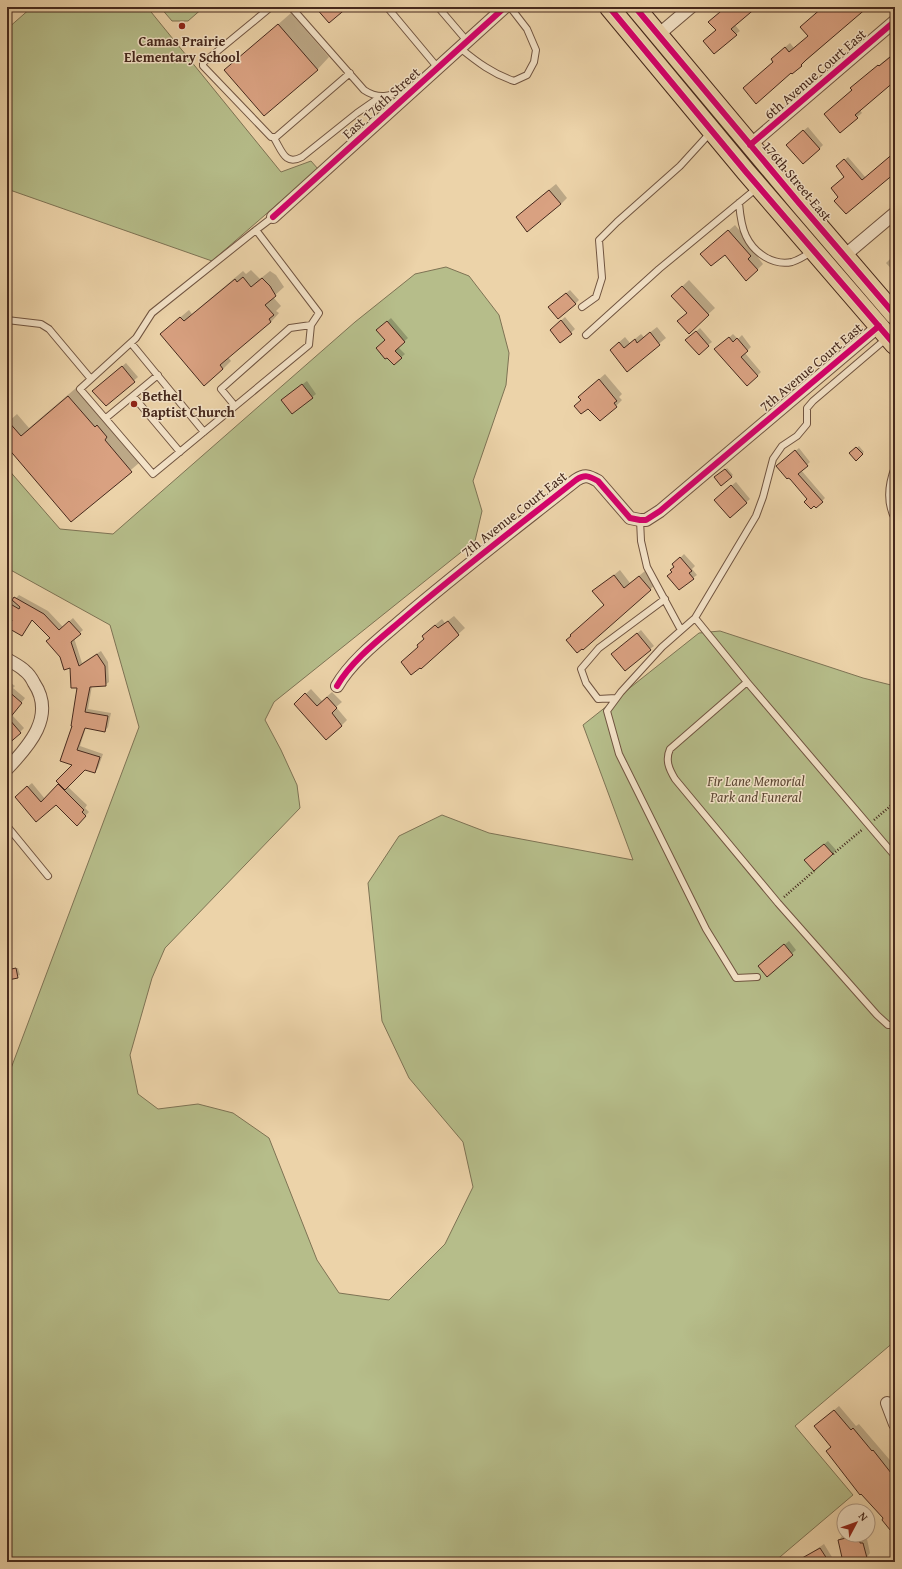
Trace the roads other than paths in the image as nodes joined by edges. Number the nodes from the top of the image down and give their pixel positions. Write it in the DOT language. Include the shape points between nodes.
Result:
graph roads {
  1 [pos="271,7"];
  2 [pos="291,7"];
  3 [pos="387,7"];
  4 [pos="438,7"];
  5 [pos="510,7"];
  6 [pos="609,7"];
  7 [pos="622,7"];
  8 [pos="635,7"];
  9 [pos="691,7"];
  10 [pos="499,11"];
  11 [pos="895,21"];
  12 [pos="658,35"];
  13 [pos="464,44"];
  14 [pos="438,68"];
  15 [pos="350,73"];
  16 [pos="422,82"];
  17 [pos="380,97"];
  18 [pos="712,131"];
  19 [pos="274,138"];
  20 [pos="750,145"];
  21 [pos="759,186"];
  22 [pos="739,203"];
  23 [pos="895,213"];
  24 [pos="273,217"];
  25 [pos="256,230"];
  26 [pos="814,250"];
  27 [pos="844,256"];
  28 [pos="582,307"];
  29 [pos="895,315"];
  30 [pos="7,320"];
  31 [pos="311,325"];
  32 [pos="889,334"];
  33 [pos="586,335"];
  34 [pos="131,343"];
  35 [pos="158,375"];
  36 [pos="91,379"];
  37 [pos="133,396"];
  38 [pos="235,406"];
  39 [pos="106,418"];
  40 [pos="204,432"];
  41 [pos="180,452"];
  42 [pos="895,467"];
  43 [pos="895,519"];
  44 [pos="640,520"];
  45 [pos="665,599"];
  46 [pos="696,618"];
  47 [pos="681,630"];
  48 [pos="7,659"];
  49 [pos="747,682"];
  50 [pos="337,686"];
  51 [pos="616,698"];
  52 [pos="7,769"];
  53 [pos="7,826"];
  54 [pos="895,856"];
  55 [pos="48,876"];
  56 [pos="757,977"];
  57 [pos="895,1025"];
  58 [pos="887,1403"];
  59 [pos="895,1424"];
  1 -- 19 [label="lane" via="203,63 203,66"];
  2 -- 15 [label="lane"];
  3 -- 14 [label="lane"];
  4 -- 13 [label="lane"];
  5 -- 13 [label="lane" via="527,29 536,50 534,62 527,75 514,81 497,75 476,62"];
  6 -- 18 [label="main road"];
  7 -- 12 [label="main road" via="642,32"];
  8 -- 12 [label="main road, 176th Street East"];
  9 -- 12 [label="street"];
  10 -- 13 [label="street, East 176th Street"];
  11 -- 20 [label="street, 6th Avenue Court East"];
  12 -- 20 [label="main road, 176th Street East"];
  13 -- 14 [label="street, East 176th Street"];
  14 -- 16 [label="street, East 176th Street"];
  15 -- 17 [label="lane" via="364,90 372,96"];
  15 -- 19 [label="lane"];
  16 -- 17 [label="lane" via="410,89"];
  16 -- 24 [label="street, East 176th Street"];
  17 -- 19 [label="lane" via="294,161 284,154"];
  18 -- 21 [label="main road"];
  18 -- 28 [label="lane" via="680,166 599,240 602,278 596,296"];
  20 -- 27 [label="main road, 176th Street East"];
  21 -- 22 [label="lane"];
  21 -- 26 [label="main road"];
  22 -- 26 [label="lane" via="742,226 747,238 763,256 776,262 791,262 800,260"];
  22 -- 33 [label="lane" via="659,269"];
  23 -- 27 [label="street"];
  24 -- 25 [label="lane"];
  25 -- 31 [label="lane" via="319,313"];
  25 -- 34 [label="lane" via="152,313"];
  26 -- 32 [label="main road"];
  27 -- 29 [label="main road, 176th Street East"];
  30 -- 36 [label="lane" via="41,324 49,329"];
  31 -- 38 [label="lane" via="309,345"];
  31 -- 38 [label="lane" via="290,328 221,389"];
  32 -- 44 [label="street, 7th Avenue Court East" via="660,511 646,520"];
  32 -- 46 [label="lane" via="813,401 807,408 807,424 797,436 782,446 773,458 756,516"];
  34 -- 35 [label="lane"];
  34 -- 36 [label="lane"];
  35 -- 37 [label="lane"];
  35 -- 40 [label="lane"];
  36 -- 39 [label="lane" via="80,389"];
  37 -- 39 [label="lane"];
  37 -- 41 [label="lane"];
  38 -- 40 [label="lane"];
  39 -- 41 [label="lane" via="153,474"];
  40 -- 41 [label="lane"];
  42 -- 43 [label="lane" via="888,486 890,508"];
  44 -- 45 [label="lane" via="641,541 647,567"];
  44 -- 50 [label="street, 7th Avenue Court East" via="625,514 598,481 587,475 582,476 421,604 349,668"];
  45 -- 47 [label="lane"];
  45 -- 51 [label="lane" via="599,648 581,669 586,683 598,699"];
  46 -- 47 [label="lane"];
  46 -- 49 [label="lane"];
  47 -- 51 [label="lane"];
  48 -- 52 [label="street" via="26,671 39,690 42,709 39,728 24,752"];
  49 -- 54 [label="lane"];
  49 -- 57 [label="lane" via="675,743 667,756 668,764 675,779 778,903 877,1015 888,1025"];
  51 -- 56 [label="lane" via="608,711 619,754 706,929 736,978"];
  53 -- 55 [label="lane"];
  58 -- 59 [label="street"];
}
